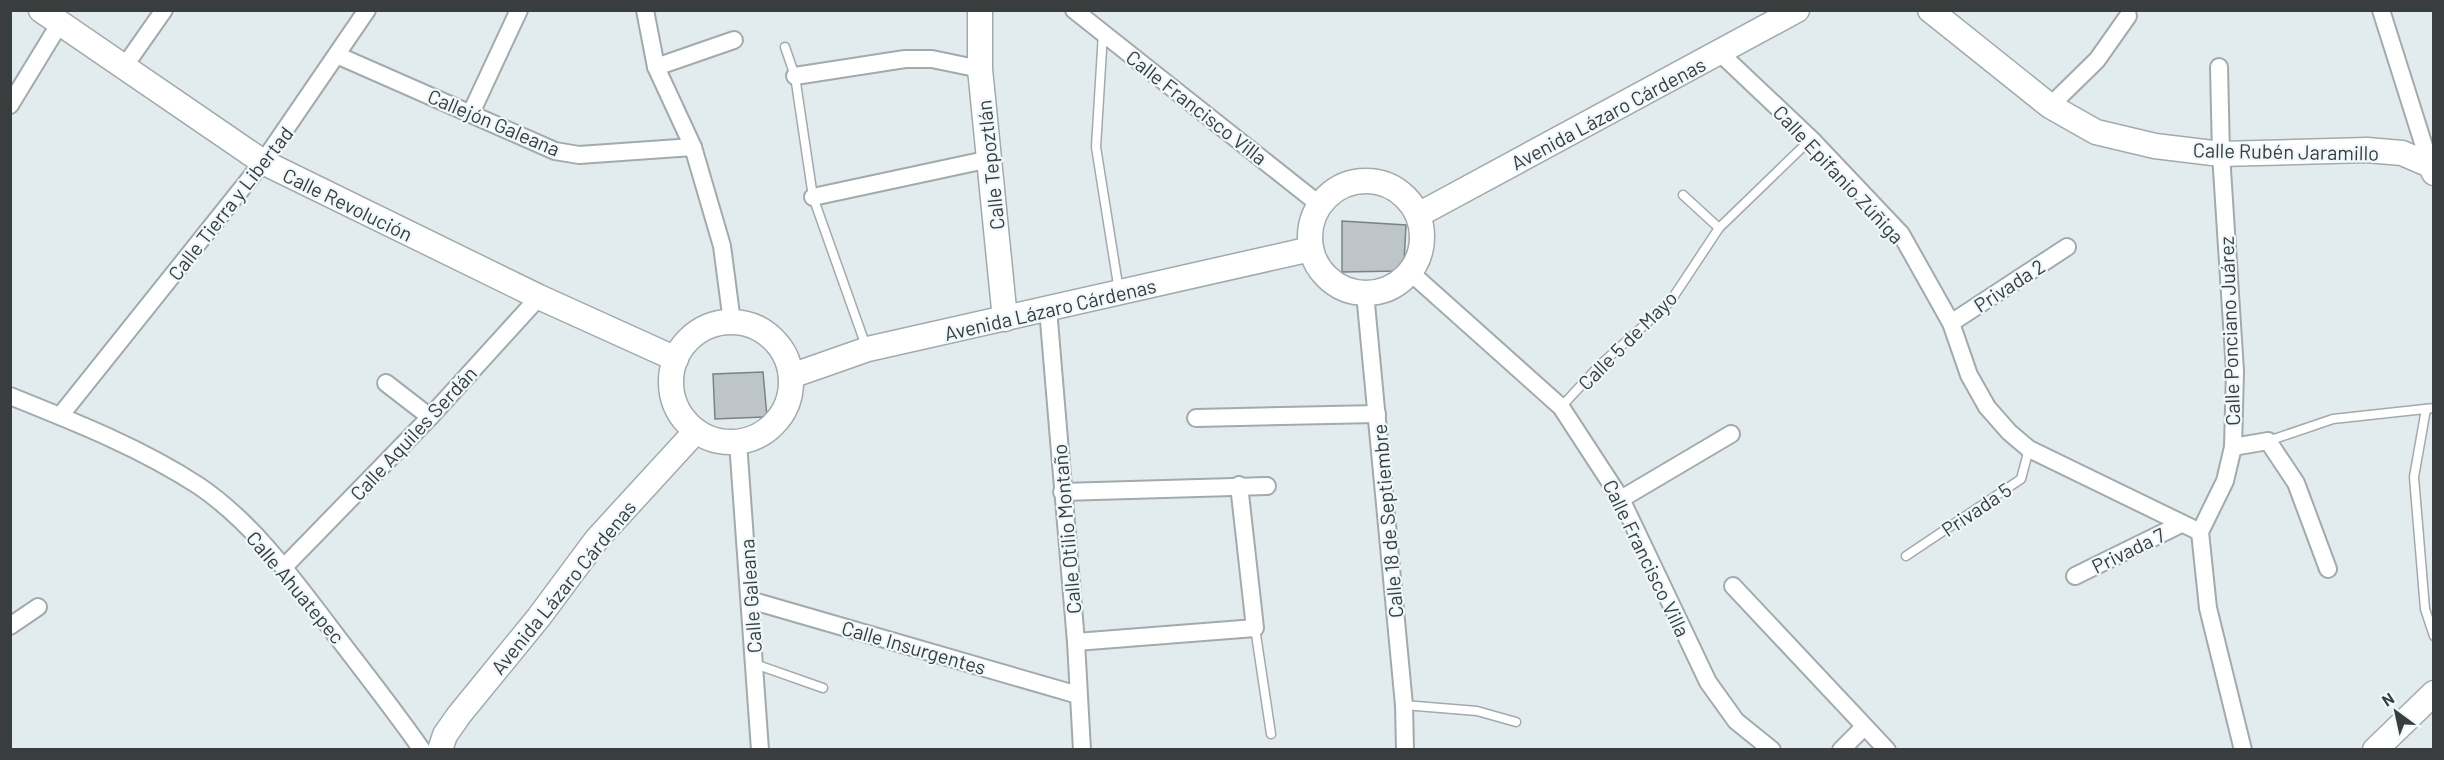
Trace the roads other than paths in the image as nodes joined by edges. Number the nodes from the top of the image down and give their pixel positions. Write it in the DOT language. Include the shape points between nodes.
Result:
graph roads {
  1 [pos="164,10"];
  2 [pos="367,10"];
  3 [pos="519,10"];
  4 [pos="645,10"];
  5 [pos="980,10"];
  6 [pos="1074,10"];
  7 [pos="1797,10"];
  8 [pos="1930,10"];
  9 [pos="2381,10"];
  10 [pos="2128,16"];
  11 [pos="51,17"];
  12 [pos="1103,32"];
  13 [pos="734,40"];
  14 [pos="785,47"];
  15 [pos="1720,53"];
  16 [pos="339,56"];
  17 [pos="124,67"];
  18 [pos="656,67"];
  19 [pos="2219,67"];
  20 [pos="980,69"];
  21 [pos="795,76"];
  22 [pos="10,105"];
  23 [pos="2050,106"];
  24 [pos="471,113"];
  25 [pos="1811,139"];
  26 [pos="693,147"];
  27 [pos="2221,154"];
  28 [pos="990,159"];
  29 [pos="263,162"];
  30 [pos="2432,169"];
  31 [pos="1683,195"];
  32 [pos="813,197"];
  33 [pos="1320,205"];
  34 [pos="1418,215"];
  35 [pos="1719,228"];
  36 [pos="2067,247"];
  37 [pos="1311,249"];
  38 [pos="1410,272"];
  39 [pos="1365,293"];
  40 [pos="1119,294"];
  41 [pos="538,297"];
  42 [pos="1048,309"];
  43 [pos="1005,320"];
  44 [pos="732,322"];
  45 [pos="1951,323"];
  46 [pos="868,349"];
  47 [pos="676,359"];
  48 [pos="791,375"];
  49 [pos="386,383"];
  50 [pos="10,396"];
  51 [pos="1561,407"];
  52 [pos="2430,408"];
  53 [pos="1377,414"];
  54 [pos="60,416"];
  55 [pos="430,417"];
  56 [pos="1196,418"];
  57 [pos="696,431"];
  58 [pos="1731,434"];
  59 [pos="2268,441"];
  60 [pos="738,442"];
  61 [pos="2232,447"];
  62 [pos="2029,449"];
  63 [pos="1239,485"];
  64 [pos="1267,486"];
  65 [pos="1062,492"];
  66 [pos="1621,499"];
  67 [pos="2181,524"];
  68 [pos="2200,532"];
  69 [pos="1906,555"];
  70 [pos="284,567"];
  71 [pos="2328,569"];
  72 [pos="2075,576"];
  73 [pos="1733,586"];
  74 [pos="750,600"];
  75 [pos="38,607"];
  76 [pos="10,626"];
  77 [pos="1254,628"];
  78 [pos="2433,636"];
  79 [pos="1076,642"];
  80 [pos="755,664"];
  81 [pos="823,688"];
  82 [pos="2433,693"];
  83 [pos="1078,694"];
  84 [pos="1404,705"];
  85 [pos="1516,722"];
  86 [pos="1864,727"];
  87 [pos="1271,734"];
  88 [pos="422,750"];
  89 [pos="440,750"];
  90 [pos="760,750"];
  91 [pos="1082,750"];
  92 [pos="1405,750"];
  93 [pos="1772,750"];
  94 [pos="1841,750"];
  95 [pos="1887,750"];
  96 [pos="2243,750"];
  97 [pos="2375,750"];
  1 -- 17 [label="street"];
  2 -- 16 [label="street, Calle Tierra y Libertad"];
  3 -- 24 [label="street"];
  4 -- 18 [label="street"];
  5 -- 20 [label="street, Calle Tepoztlán"];
  6 -- 12 [label="street, Calle Francisco Villa"];
  7 -- 15 [label="street, Avenida Lázaro Cárdenas"];
  8 -- 23 [label="street, Calle Rubén Jaramillo"];
  9 -- 30 [label="street"];
  10 -- 23 [label="street" via="2097,60"];
  11 -- 17 [label="street, Calle Revolución"];
  11 -- 22 [label="street"];
  12 -- 33 [label="street, Calle Francisco Villa"];
  12 -- 40 [label="lane" via="1096,147"];
  13 -- 18 [label="street"];
  14 -- 21 [label="lane"];
  15 -- 25 [label="street, Calle Epifanio Zúñiga"];
  15 -- 34 [label="street, Avenida Lázaro Cárdenas"];
  16 -- 24 [label="street, Callejón Galeana"];
  16 -- 29 [label="street, Calle Tierra y Libertad"];
  17 -- 29 [label="street, Calle Revolución"];
  18 -- 26 [label="street"];
  19 -- 27 [label="street, Calle Ponciano Juárez"];
  20 -- 21 [label="street" via="932,59 905,59"];
  20 -- 28 [label="street, Calle Tepoztlán"];
  21 -- 32 [label="lane"];
  23 -- 27 [label="street, Calle Rubén Jaramillo" via="2096,132 2156,146"];
  24 -- 26 [label="street, Callejón Galeana" via="555,151 579,155"];
  25 -- 35 [label="lane, Calle 5 de Mayo"];
  25 -- 45 [label="street, Calle Epifanio Zúñiga" via="1901,234"];
  26 -- 44 [label="street" via="722,246"];
  27 -- 30 [label="street, Calle Rubén Jaramillo" via="2367,150 2402,153"];
  27 -- 61 [label="street, Calle Ponciano Juárez" via="2235,371"];
  28 -- 32 [label="street"];
  28 -- 43 [label="street, Calle Tepoztlán"];
  29 -- 41 [label="street, Calle Revolución"];
  29 -- 54 [label="street, Calle Tierra y Libertad"];
  31 -- 35 [label="lane"];
  32 -- 46 [label="lane"];
  33 -- 34 [label="street" via="1343,186 1372,181 1400,192"];
  33 -- 37 [label="street" via="1311,226"];
  34 -- 38 [label="street" via="1422,244"];
  35 -- 51 [label="lane, Calle 5 de Mayo" via="1670,302 1600,365"];
  36 -- 45 [label="street, Privada 2"];
  37 -- 39 [label="street" via="1318,267 1331,280 1347,290"];
  37 -- 40 [label="street, Avenida Lázaro Cárdenas"];
  38 -- 39 [label="street" via="1390,287"];
  38 -- 51 [label="street, Calle Francisco Villa"];
  39 -- 53 [label="street, Calle 18 de Septiembre"];
  40 -- 42 [label="street, Avenida Lázaro Cárdenas"];
  41 -- 47 [label="street, Calle Revolución"];
  41 -- 55 [label="street, Calle Aquiles Serdán"];
  42 -- 43 [label="street, Avenida Lázaro Cárdenas"];
  42 -- 65 [label="street, Calle Otilio Montaño"];
  43 -- 46 [label="street, Avenida Lázaro Cárdenas"];
  44 -- 47 [label="street" via="705,328 683,346"];
  44 -- 48 [label="street" via="749,324 765,332 787,358"];
  45 -- 62 [label="street, Calle Epifanio Zúñiga" via="1969,375 1987,406"];
  46 -- 48 [label="street, Avenida Lázaro Cárdenas"];
  47 -- 57 [label="street" via="671,378 674,398 682,417"];
  48 -- 60 [label="street" via="787,403 772,427"];
  49 -- 55 [label="street"];
  50 -- 54 [label="street, Calle Ahuatepec"];
  51 -- 66 [label="street, Calle Francisco Villa"];
  52 -- 59 [label="lane" via="2333,419"];
  52 -- 78 [label="lane" via="2414,477 2425,609"];
  53 -- 56 [label="street"];
  53 -- 84 [label="street, Calle 18 de Septiembre"];
  54 -- 70 [label="street, Calle Ahuatepec" via="159,462 201,487"];
  55 -- 70 [label="street, Calle Aquiles Serdán"];
  57 -- 60 [label="street" via="709,438"];
  57 -- 89 [label="street, Avenida Lázaro Cárdenas" via="597,539 459,714"];
  58 -- 66 [label="street"];
  59 -- 61 [label="street"];
  59 -- 71 [label="street" via="2296,483"];
  60 -- 74 [label="street, Calle Galeana"];
  61 -- 68 [label="street, Calle Ponciano Juárez" via="2225,481"];
  62 -- 67 [label="street, Calle Epifanio Zúñiga"];
  62 -- 69 [label="lane, Privada 5" via="2021,479"];
  63 -- 64 [label="street"];
  63 -- 65 [label="street"];
  63 -- 77 [label="street"];
  65 -- 79 [label="street, Calle Otilio Montaño"];
  66 -- 93 [label="street, Calle Francisco Villa" via="1708,682 1736,721"];
  67 -- 68 [label="street, Calle Epifanio Zúñiga"];
  67 -- 72 [label="street, Privada 7"];
  68 -- 96 [label="street" via="2208,608"];
  70 -- 88 [label="street, Calle Ahuatepec"];
  73 -- 86 [label="street"];
  74 -- 80 [label="street, Calle Galeana"];
  74 -- 83 [label="street, Calle Insurgentes"];
  75 -- 76 [label="street"];
  77 -- 79 [label="street"];
  77 -- 87 [label="lane"];
  79 -- 83 [label="street, Calle Otilio Montaño"];
  80 -- 81 [label="lane"];
  80 -- 90 [label="street, Calle Galeana"];
  82 -- 97 [label="street"];
  83 -- 91 [label="street, Calle Otilio Montaño"];
  84 -- 85 [label="lane" via="1477,711"];
  84 -- 92 [label="street, Calle 18 de Septiembre"];
  86 -- 94 [label="street"];
  86 -- 95 [label="street"];
}
